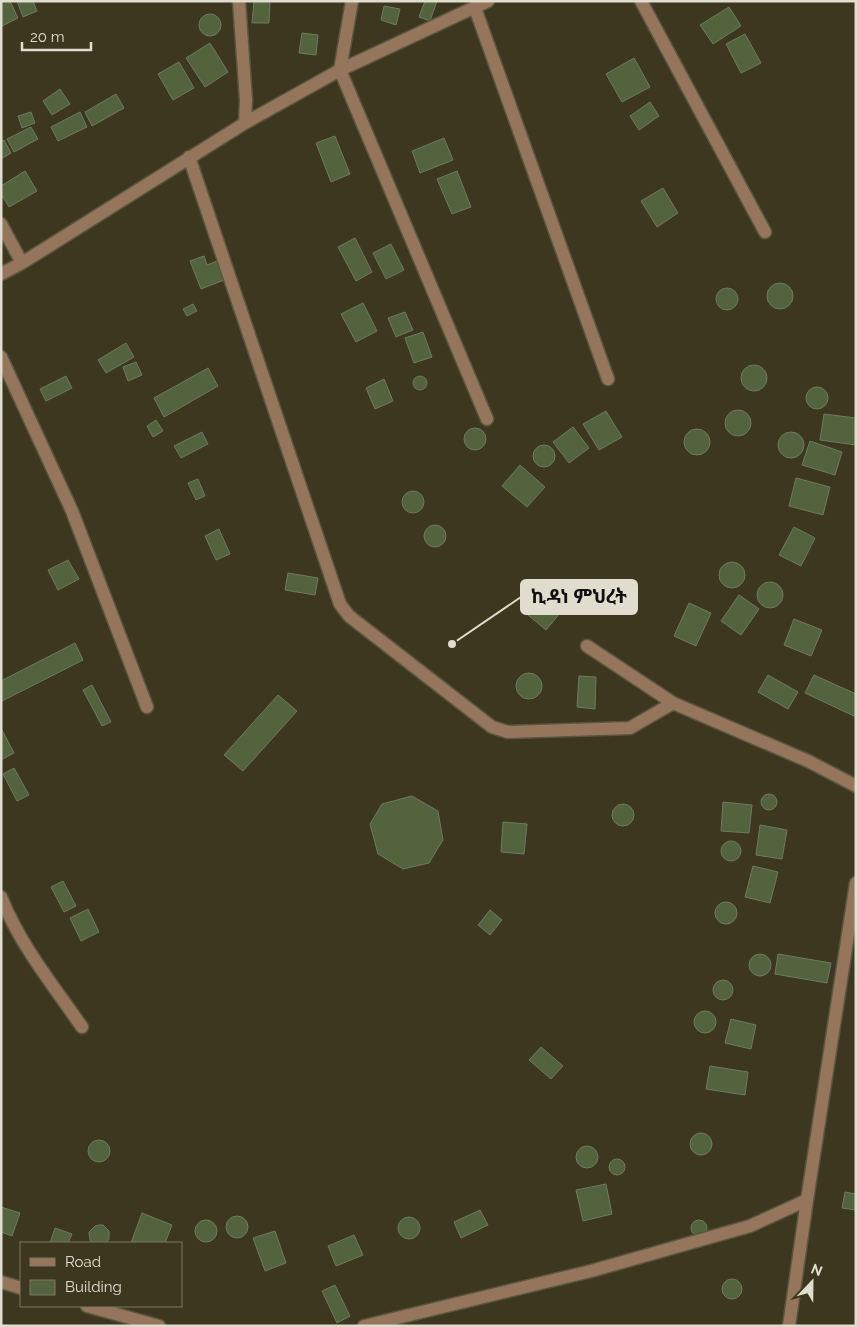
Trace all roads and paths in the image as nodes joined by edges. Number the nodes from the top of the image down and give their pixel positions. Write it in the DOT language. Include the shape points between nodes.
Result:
graph roads {
  1 [pos="239,1"];
  2 [pos="352,1"];
  3 [pos="488,1"];
  4 [pos="641,1"];
  5 [pos="475,8"];
  6 [pos="340,70"];
  7 [pos="245,122"];
  8 [pos="189,157"];
  9 [pos="1,224"];
  10 [pos="765,232"];
  11 [pos="22,264"];
  12 [pos="1,274"];
  13 [pos="1,357"];
  14 [pos="608,379"];
  15 [pos="487,419"];
  16 [pos="587,646"];
  17 [pos="673,703"];
  18 [pos="147,707"];
  19 [pos="856,786"];
  20 [pos="856,884"];
  21 [pos="1,897"];
  22 [pos="82,1027"];
  23 [pos="807,1200"];
  24 [pos="1,1282"];
  25 [pos="20,1288"];
  26 [pos="91,1307"];
  27 [pos="159,1326"];
  28 [pos="364,1326"];
  29 [pos="789,1326"];
  1 -- 7 [label="street"];
  2 -- 6 [label="street"];
  3 -- 5 [label="street"];
  4 -- 10 [label="street"];
  5 -- 6 [label="street"];
  5 -- 14 [label="street"];
  6 -- 7 [label="street"];
  6 -- 15 [label="street"];
  7 -- 8 [label="street"];
  8 -- 11 [label="street"];
  8 -- 17 [label="street" via="340,604 349,616 492,727 508,732 630,728"];
  9 -- 11 [label="street"];
  11 -- 12 [label="street"];
  13 -- 18 [label="street" via="72,511"];
  16 -- 17 [label="street"];
  17 -- 19 [label="street" via="808,761"];
  20 -- 23 [label="street"];
  21 -- 22 [label="street" via="28,950"];
  23 -- 28 [label="street" via="750,1226 591,1271"];
  23 -- 29 [label="street"];
  24 -- 25 [label="street"];
  26 -- 27 [label="street"];
}
